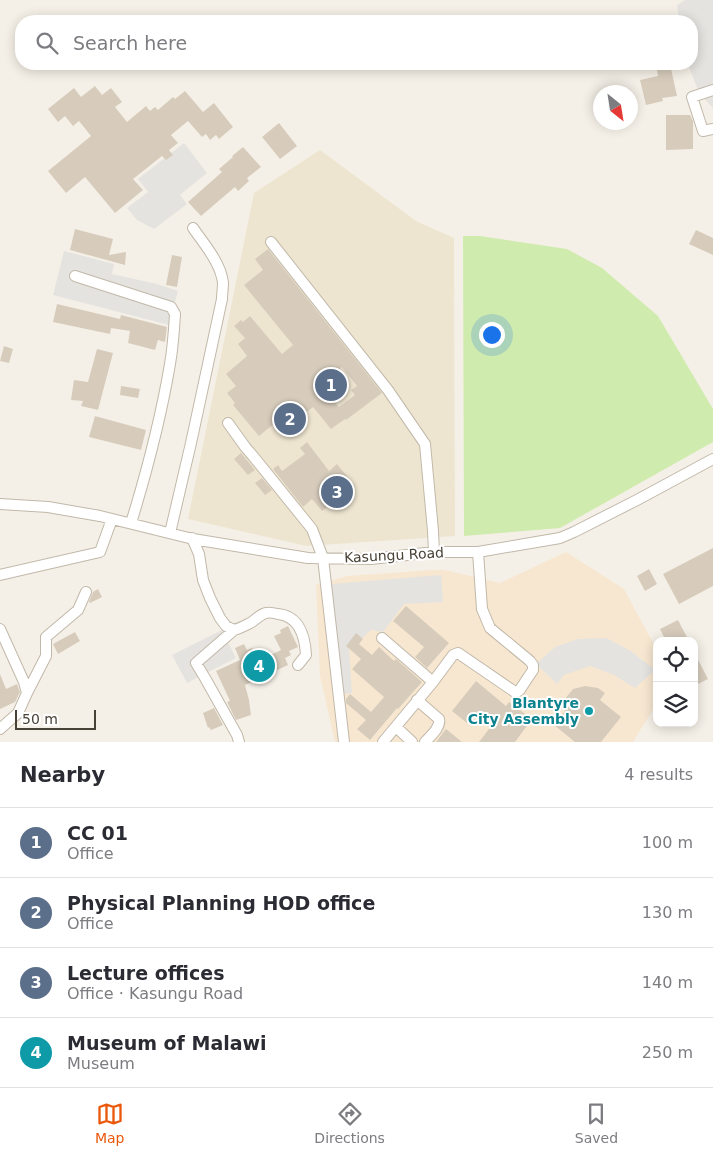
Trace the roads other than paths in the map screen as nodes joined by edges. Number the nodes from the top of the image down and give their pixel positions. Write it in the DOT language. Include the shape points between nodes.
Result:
graph roads {
  1 [pos="713,90"];
  2 [pos="713,129"];
  3 [pos="193,228"];
  4 [pos="271,242"];
  5 [pos="75,276"];
  6 [pos="228,423"];
  7 [pos="713,459"];
  8 [pos="0,504"];
  9 [pos="112,519"];
  10 [pos="131,523"];
  11 [pos="170,533"];
  12 [pos="192,538"];
  13 [pos="434,552"];
  14 [pos="478,552"];
  15 [pos="323,558"];
  16 [pos="0,575"];
  17 [pos="86,592"];
  18 [pos="0,629"];
  19 [pos="234,630"];
  20 [pos="382,638"];
  21 [pos="298,665"];
  22 [pos="433,682"];
  23 [pos="27,693"];
  24 [pos="418,700"];
  25 [pos="396,727"];
  26 [pos="0,729"];
  27 [pos="239,742"];
  28 [pos="344,742"];
  29 [pos="383,742"];
  30 [pos="412,742"];
  31 [pos="425,742"];
  1 -- 2 [label="street" via="692,97 703,131"];
  3 -- 11 [label="street" via="220,270 222,299"];
  4 -- 13 [label="street" via="388,390 424,444"];
  5 -- 10 [label="street" via="171,307 175,314 170,363"];
  6 -- 15 [label="street" via="312,529"];
  7 -- 14 [label="street, Kasungu Road" via="560,538"];
  8 -- 9 [label="street, Kasungu Road" via="48,507"];
  9 -- 10 [label="street, Kasungu Road"];
  9 -- 16 [label="street" via="100,552"];
  10 -- 11 [label="street, Kasungu Road"];
  11 -- 12 [label="street, Kasungu Road"];
  12 -- 15 [label="street, Kasungu Road"];
  12 -- 19 [label="street" via="210,598 226,626"];
  13 -- 14 [label="street, Kasungu Road"];
  13 -- 15 [label="street, Kasungu Road" via="371,559"];
  14 -- 22 [label="street" via="482,609 490,628 530,661 533,670 515,692 458,653"];
  15 -- 28 [label="street"];
  17 -- 23 [label="street" via="78,610 46,637 46,656"];
  18 -- 23 [label="street"];
  19 -- 21 [label="street" via="266,613 290,617 302,632 306,646 306,655"];
  19 -- 27 [label="street" via="196,663"];
  20 -- 22 [label="street"];
  22 -- 24 [label="street"];
  23 -- 26 [label="street" via="18,713"];
  24 -- 25 [label="street"];
  24 -- 31 [label="street" via="440,722"];
  25 -- 29 [label="street"];
  25 -- 30 [label="street"];
}
